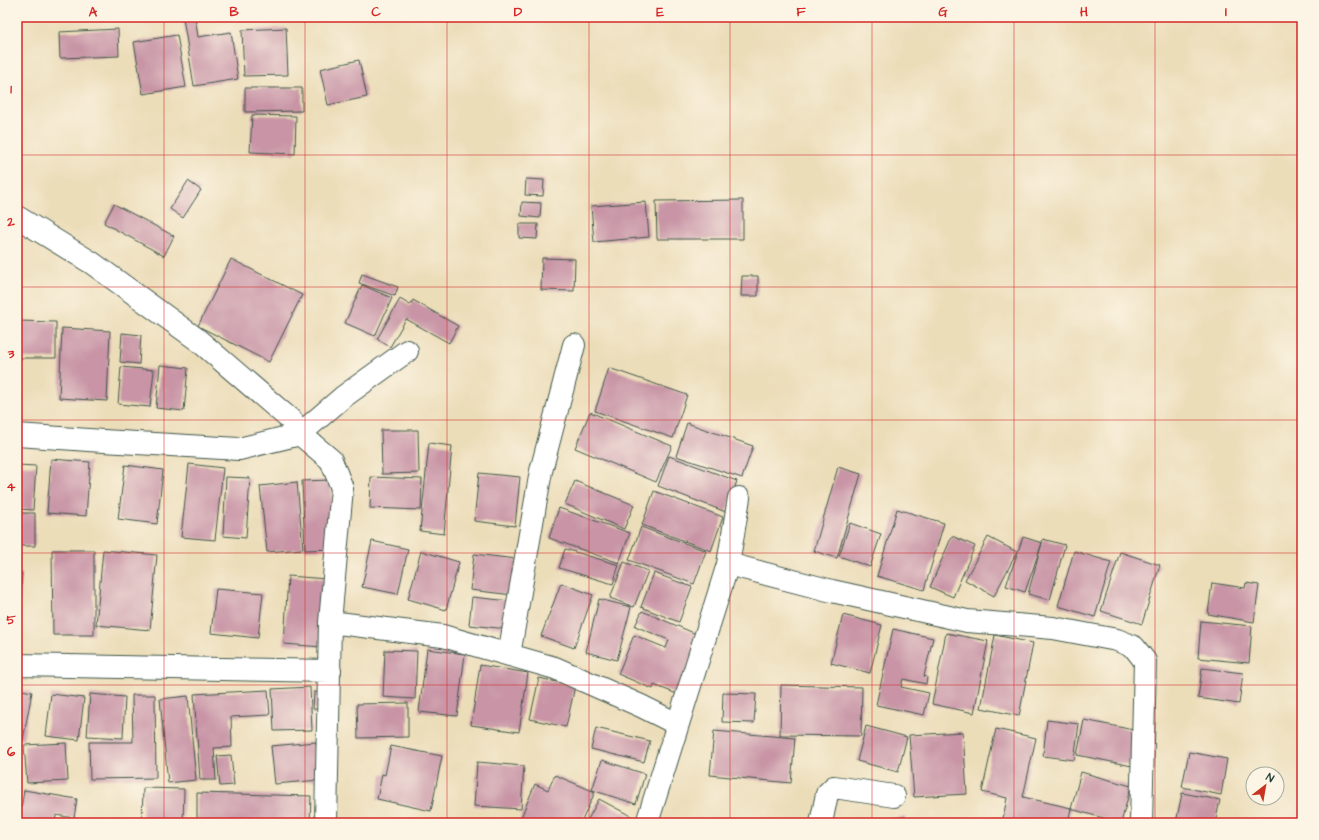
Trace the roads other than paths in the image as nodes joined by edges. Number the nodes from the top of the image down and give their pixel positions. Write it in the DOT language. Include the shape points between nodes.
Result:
graph roads {
  1 [pos="17,217"];
  2 [pos="574,345"];
  3 [pos="407,351"];
  4 [pos="300,434"];
  5 [pos="17,435"];
  6 [pos="739,498"];
  7 [pos="728,564"];
  8 [pos="330,622"];
  9 [pos="509,655"];
  10 [pos="17,665"];
  11 [pos="330,672"];
  12 [pos="677,724"];
  13 [pos="894,796"];
  14 [pos="326,823"];
  15 [pos="647,823"];
  16 [pos="821,823"];
  17 [pos="1141,823"];
  1 -- 4 [label="street" via="92,263 198,340 292,421"];
  2 -- 9 [label="street" via="541,471"];
  3 -- 4 [label="street" via="343,397"];
  4 -- 5 [label="street" via="239,449"];
  4 -- 8 [label="street" via="331,460 342,488"];
  6 -- 7 [label="street"];
  7 -- 12 [label="street"];
  7 -- 17 [label="street" via="832,591 966,621 1053,628 1117,640 1134,647 1145,661"];
  8 -- 9 [label="street" via="443,636"];
  8 -- 11 [label="street"];
  9 -- 12 [label="street" via="555,668"];
  10 -- 11 [label="street"];
  11 -- 14 [label="street"];
  12 -- 15 [label="street"];
  13 -- 16 [label="street" via="834,787 827,794"];
}
